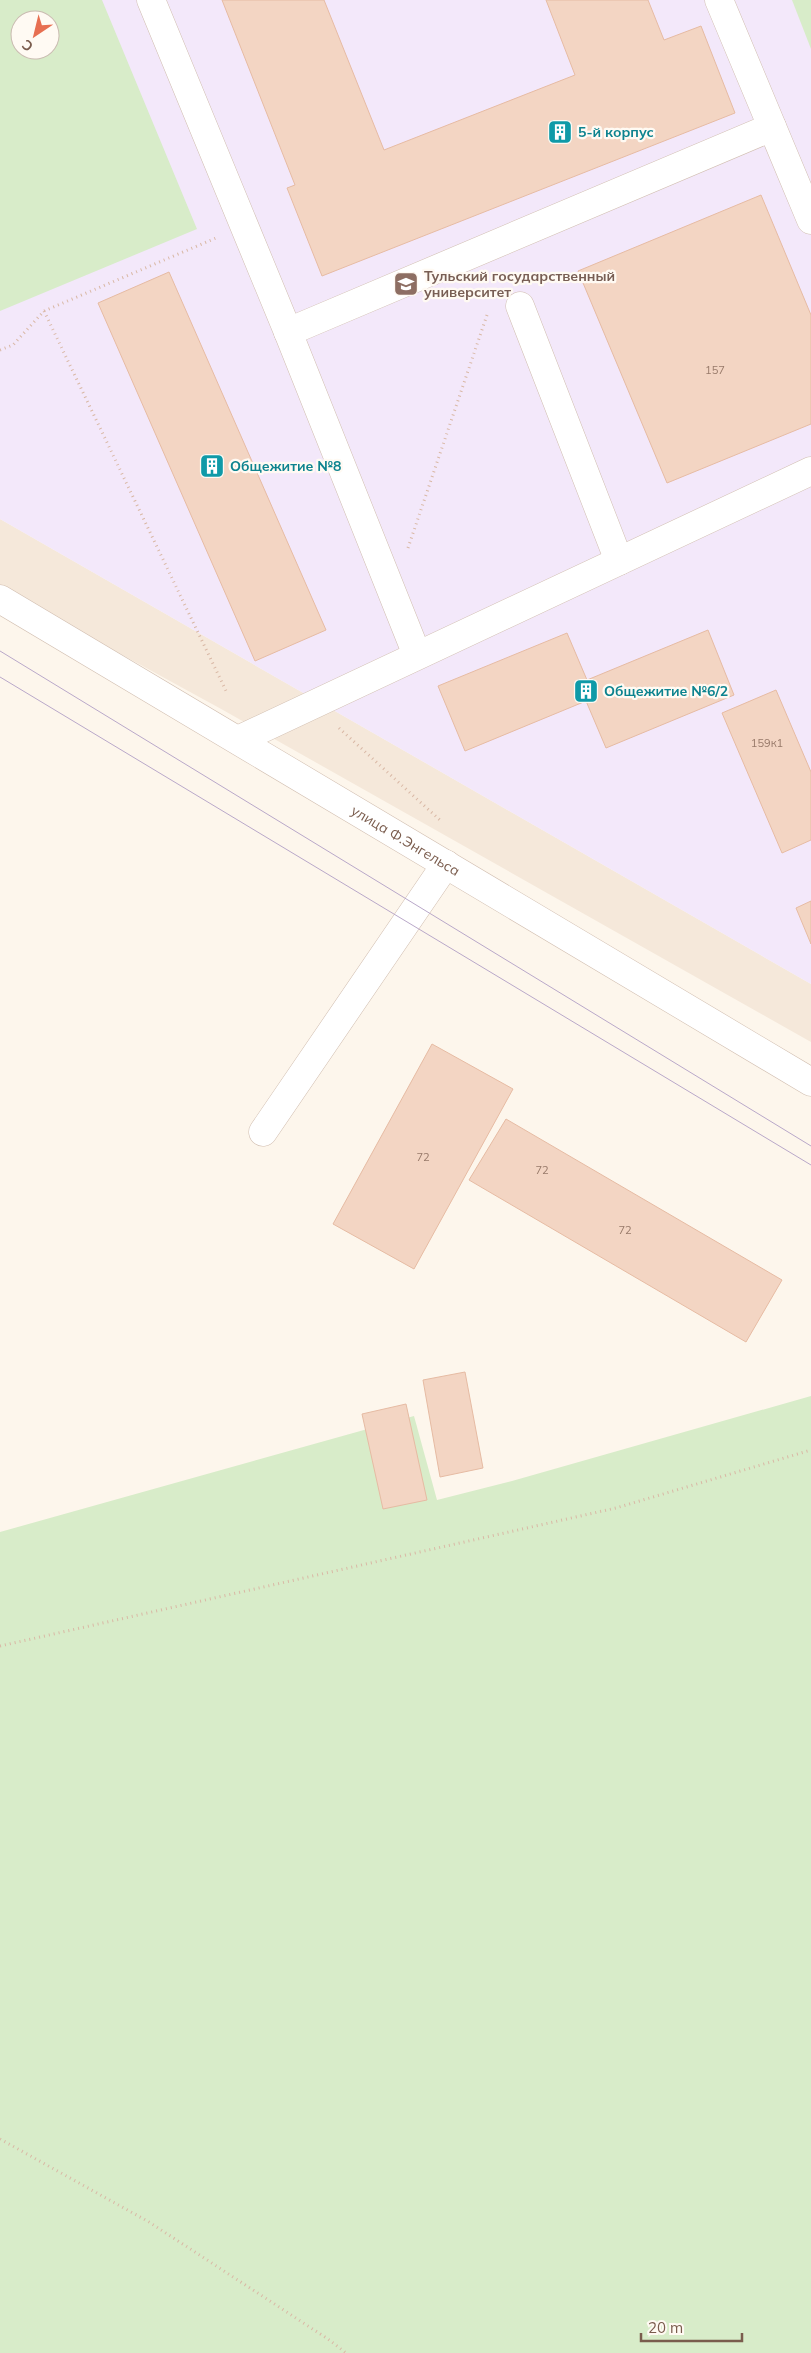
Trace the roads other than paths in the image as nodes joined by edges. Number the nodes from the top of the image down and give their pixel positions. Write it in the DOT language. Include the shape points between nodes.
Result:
graph roads {
  1 [pos="151,0"];
  2 [pos="719,0"];
  3 [pos="772,127"];
  4 [pos="811,220"];
  5 [pos="520,306"];
  6 [pos="288,332"];
  7 [pos="811,471"];
  8 [pos="619,561"];
  9 [pos="0,599"];
  10 [pos="417,655"];
  11 [pos="238,740"];
  12 [pos="446,864"];
  13 [pos="811,1082"];
  14 [pos="263,1132"];
  1 -- 6 [label="street"];
  2 -- 3 [label="street"];
  3 -- 4 [label="street"];
  3 -- 6 [label="street"];
  5 -- 8 [label="street"];
  6 -- 10 [label="street"];
  7 -- 8 [label="street"];
  8 -- 10 [label="street"];
  9 -- 11 [label="street, улица Ф.Энгельса"];
  10 -- 11 [label="street"];
  11 -- 12 [label="street, улица Ф.Энгельса"];
  12 -- 13 [label="street, улица Ф.Энгельса"];
  12 -- 14 [label="street"];
}
